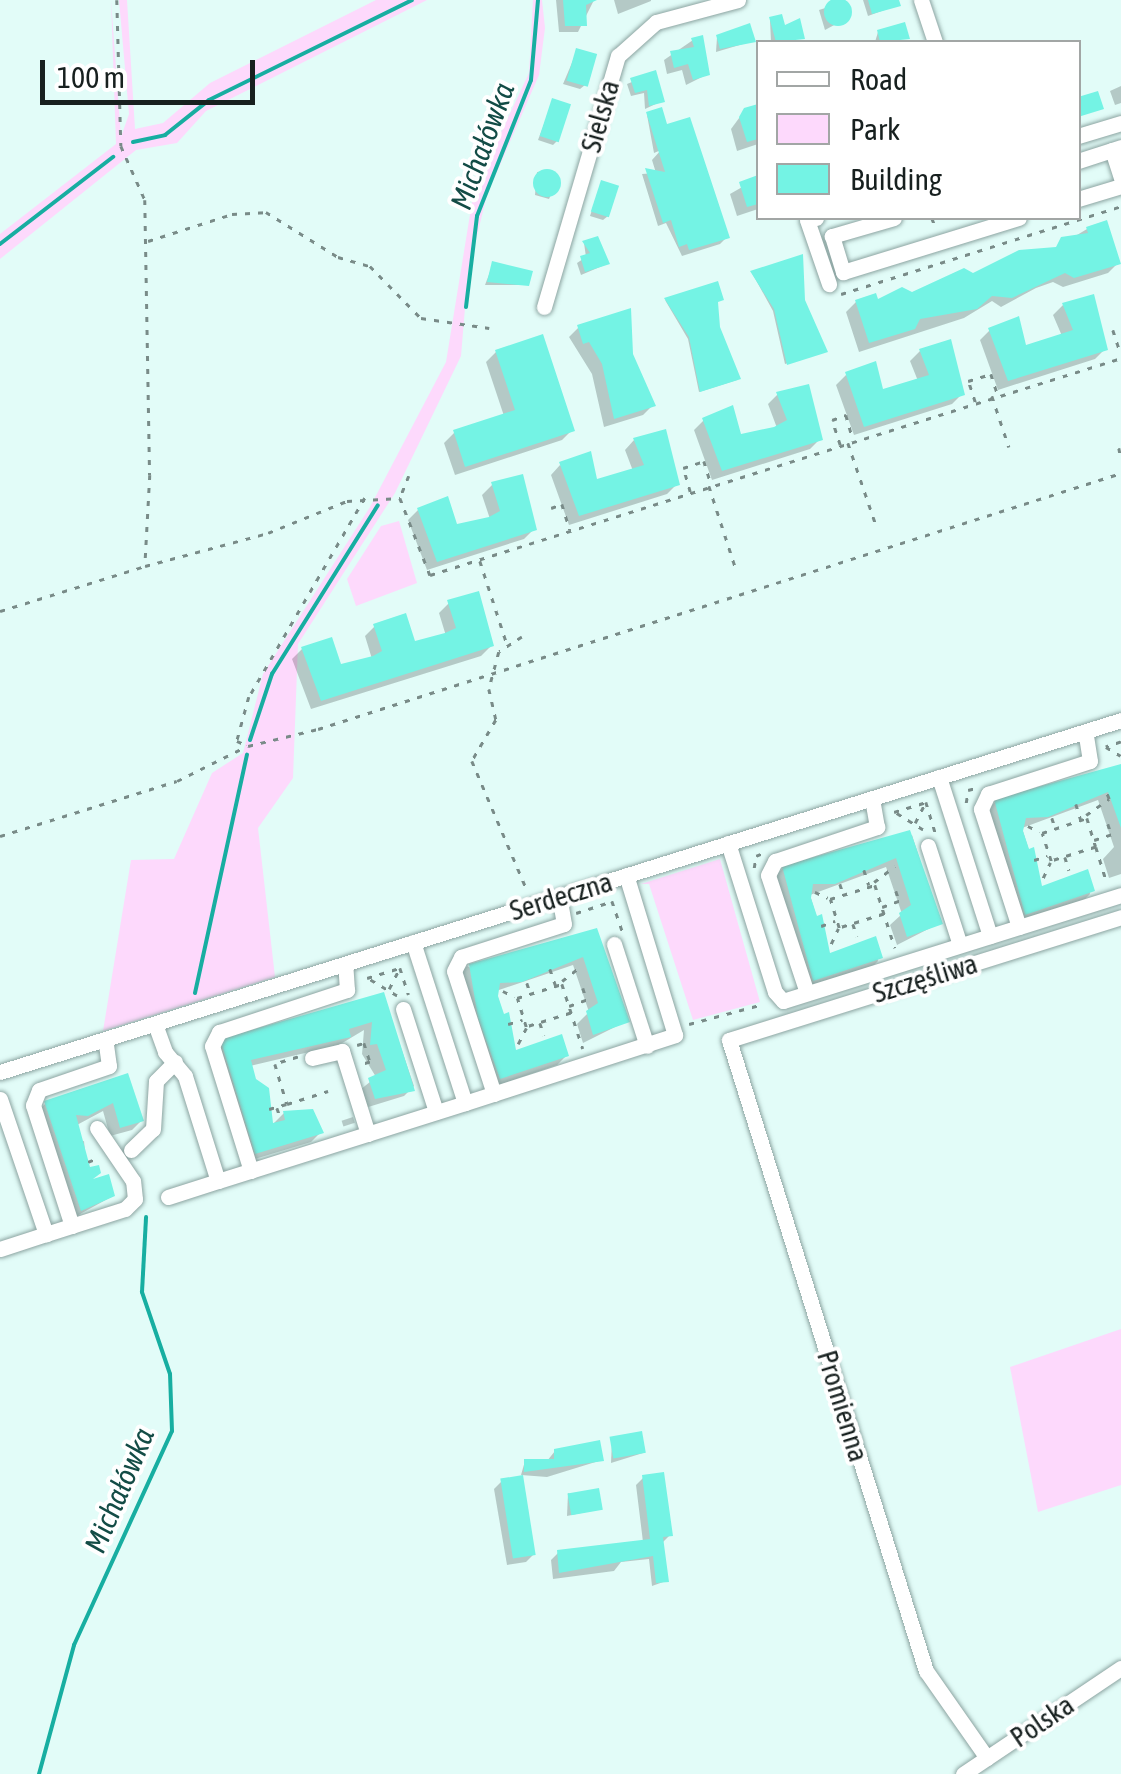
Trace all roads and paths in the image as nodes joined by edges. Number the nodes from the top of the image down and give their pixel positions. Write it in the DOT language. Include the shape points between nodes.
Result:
graph roads {
  1 [pos="117,0"];
  2 [pos="738,0"];
  3 [pos="920,0"];
  4 [pos="933,40"];
  5 [pos="1121,123"];
  6 [pos="1081,135"];
  7 [pos="1117,149"];
  8 [pos="1081,160"];
  9 [pos="1121,178"];
  10 [pos="1121,186"];
  11 [pos="1081,198"];
  12 [pos="1121,206"];
  13 [pos="1081,217"];
  14 [pos="807,220"];
  15 [pos="887,220"];
  16 [pos="1012,220"];
  17 [pos="1071,220"];
  18 [pos="146,242"];
  19 [pos="834,290"];
  20 [pos="544,307"];
  21 [pos="489,328"];
  22 [pos="1113,330"];
  23 [pos="1121,356"];
  24 [pos="998,395"];
  25 [pos="992,396"];
  26 [pos="975,402"];
  27 [pos="854,441"];
  28 [pos="848,442"];
  29 [pos="840,445"];
  30 [pos="1010,447"];
  31 [pos="1118,448"];
  32 [pos="1121,458"];
  33 [pos="1121,473"];
  34 [pos="409,476"];
  35 [pos="710,486"];
  36 [pos="690,493"];
  37 [pos="365,498"];
  38 [pos="400,498"];
  39 [pos="551,508"];
  40 [pos="876,525"];
  41 [pos="570,530"];
  42 [pos="480,560"];
  43 [pos="144,566"];
  44 [pos="736,569"];
  45 [pos="0,611"];
  46 [pos="522,637"];
  47 [pos="508,647"];
  48 [pos="490,675"];
  49 [pos="1121,720"];
  50 [pos="1085,731"];
  51 [pos="1121,742"];
  52 [pos="248,746"];
  53 [pos="1099,749"];
  54 [pos="1121,756"];
  55 [pos="939,777"];
  56 [pos="987,784"];
  57 [pos="1106,792"];
  58 [pos="872,798"];
  59 [pos="926,802"];
  60 [pos="1076,804"];
  61 [pos="1084,807"];
  62 [pos="969,812"];
  63 [pos="1087,817"];
  64 [pos="1052,818"];
  65 [pos="1081,820"];
  66 [pos="914,824"];
  67 [pos="1108,824"];
  68 [pos="1028,826"];
  69 [pos="1055,828"];
  70 [pos="1042,833"];
  71 [pos="0,836"];
  72 [pos="1094,840"];
  73 [pos="728,843"];
  74 [pos="928,846"];
  75 [pos="1046,847"];
  76 [pos="1096,847"];
  77 [pos="774,850"];
  78 [pos="1038,850"];
  79 [pos="1049,855"];
  80 [pos="1065,857"];
  81 [pos="1034,860"];
  82 [pos="1051,862"];
  83 [pos="895,866"];
  84 [pos="864,870"];
  85 [pos="1068,870"];
  86 [pos="872,874"];
  87 [pos="626,876"];
  88 [pos="756,877"];
  89 [pos="1043,878"];
  90 [pos="875,883"];
  91 [pos="840,884"];
  92 [pos="869,886"];
  93 [pos="896,891"];
  94 [pos="816,892"];
  95 [pos="844,895"];
  96 [pos="559,896"];
  97 [pos="1116,896"];
  98 [pos="830,899"];
  99 [pos="534,904"];
  100 [pos="882,907"];
  101 [pos="834,914"];
  102 [pos="884,914"];
  103 [pos="566,916"];
  104 [pos="826,916"];
  105 [pos="1121,917"];
  106 [pos="837,921"];
  107 [pos="853,924"];
  108 [pos="822,926"];
  109 [pos="1019,927"];
  110 [pos="839,928"];
  111 [pos="857,936"];
  112 [pos="990,936"];
  113 [pos="619,939"];
  114 [pos="414,942"];
  115 [pos="831,944"];
  116 [pos="960,945"];
  117 [pos="346,964"];
  118 [pos="900,964"];
  119 [pos="581,966"];
  120 [pos="400,968"];
  121 [pos="550,969"];
  122 [pos="559,972"];
  123 [pos="562,982"];
  124 [pos="527,983"];
  125 [pos="556,986"];
  126 [pos="583,988"];
  127 [pos="388,991"];
  128 [pos="503,991"];
  129 [pos="807,993"];
  130 [pos="530,994"];
  131 [pos="517,998"];
  132 [pos="779,999"];
  133 [pos="569,1006"];
  134 [pos="403,1009"];
  135 [pos="522,1012"];
  136 [pos="572,1013"];
  137 [pos="513,1016"];
  138 [pos="524,1019"];
  139 [pos="540,1022"];
  140 [pos="155,1024"];
  141 [pos="508,1024"];
  142 [pos="526,1027"];
  143 [pos="675,1029"];
  144 [pos="544,1035"];
  145 [pos="105,1039"];
  146 [pos="729,1040"];
  147 [pos="364,1043"];
  148 [pos="518,1044"];
  149 [pos="647,1046"];
  150 [pos="310,1056"];
  151 [pos="175,1062"];
  152 [pos="588,1065"];
  153 [pos="354,1067"];
  154 [pos="0,1072"];
  155 [pos="328,1091"];
  156 [pos="494,1094"];
  157 [pos="0,1099"];
  158 [pos="287,1104"];
  159 [pos="465,1104"];
  160 [pos="277,1107"];
  161 [pos="270,1109"];
  162 [pos="436,1112"];
  163 [pos="280,1119"];
  164 [pos="97,1128"];
  165 [pos="368,1134"];
  166 [pos="131,1150"];
  167 [pos="251,1170"];
  168 [pos="218,1181"];
  169 [pos="168,1197"];
  170 [pos="72,1226"];
  171 [pos="46,1234"];
  172 [pos="0,1248"];
  173 [pos="1121,1668"];
  174 [pos="987,1758"];
  175 [pos="963,1774"];
  1 -- 18 [label="path" via="121,146 144,200"];
  2 -- 20 [label="street, Sielska" via="656,22 618,56"];
  3 -- 4 [label="street"];
  5 -- 6 [label="street"];
  7 -- 8 [label="street"];
  7 -- 9 [label="street"];
  10 -- 11 [label="street"];
  12 -- 13 [label="path"];
  14 -- 19 [label="street"];
  15 -- 16 [label="street" via="832,236 843,272"];
  17 -- 19 [label="path"];
  18 -- 21 [label="path" via="232,214 266,212 338,257 370,266 421,318"];
  18 -- 43 [label="path" via="150,475"];
  22 -- 23 [label="path"];
  23 -- 24 [label="path"];
  24 -- 25 [label="path"];
  24 -- 26 [label="path" via="991,374 968,381"];
  25 -- 26 [label="path"];
  25 -- 30 [label="path"];
  26 -- 27 [label="path"];
  27 -- 28 [label="path"];
  27 -- 29 [label="path" via="846,415 832,420"];
  28 -- 29 [label="path"];
  28 -- 40 [label="path"];
  29 -- 35 [label="path"];
  31 -- 32 [label="path"];
  33 -- 48 [label="path"];
  34 -- 38 [label="path"];
  35 -- 36 [label="path"];
  35 -- 36 [label="path" via="704,461 683,468"];
  35 -- 44 [label="path"];
  36 -- 41 [label="path"];
  37 -- 38 [label="path"];
  37 -- 43 [label="path"];
  37 -- 52 [label="path" via="249,697 237,741"];
  38 -- 42 [label="path" via="430,576"];
  39 -- 41 [label="path" via="562,504"];
  41 -- 42 [label="path"];
  42 -- 47 [label="path"];
  43 -- 45 [label="path"];
  46 -- 47 [label="path"];
  47 -- 48 [label="path"];
  48 -- 52 [label="path"];
  48 -- 99 [label="path" via="496,720 472,761"];
  49 -- 50 [label="street, Serdeczna"];
  50 -- 53 [label="street"];
  50 -- 55 [label="street, Serdeczna"];
  51 -- 53 [label="path"];
  52 -- 71 [label="path" via="178,781"];
  53 -- 54 [label="path"];
  53 -- 109 [label="street" via="1088,762 988,794 981,808"];
  55 -- 58 [label="street, Serdeczna"];
  55 -- 112 [label="street"];
  56 -- 62 [label="path" via="968,790"];
  57 -- 63 [label="path" via="1108,799"];
  58 -- 73 [label="street, Serdeczna"];
  58 -- 129 [label="street" via="886,815 872,830 775,861 768,875"];
  59 -- 66 [label="path"];
  60 -- 65 [label="path"];
  61 -- 63 [label="path"];
  63 -- 65 [label="path"];
  63 -- 72 [label="path"];
  64 -- 69 [label="path"];
  65 -- 69 [label="path"];
  67 -- 72 [label="path" via="1114,834"];
  68 -- 70 [label="path"];
  69 -- 70 [label="path"];
  70 -- 75 [label="path"];
  72 -- 76 [label="path"];
  73 -- 87 [label="street, Serdeczna"];
  73 -- 132 [label="street"];
  74 -- 116 [label="street"];
  75 -- 78 [label="path"];
  75 -- 79 [label="path"];
  76 -- 80 [label="path"];
  76 -- 97 [label="path"];
  77 -- 88 [label="path" via="756,856"];
  79 -- 81 [label="path"];
  79 -- 82 [label="path"];
  80 -- 82 [label="path"];
  80 -- 85 [label="path"];
  82 -- 89 [label="path"];
  83 -- 90 [label="path"];
  84 -- 92 [label="path"];
  86 -- 90 [label="path"];
  87 -- 96 [label="street, Serdeczna"];
  87 -- 143 [label="street"];
  90 -- 92 [label="path"];
  90 -- 100 [label="path"];
  91 -- 95 [label="path"];
  92 -- 95 [label="path"];
  93 -- 100 [label="path" via="902,900"];
  94 -- 98 [label="path"];
  95 -- 98 [label="path"];
  96 -- 99 [label="street, Serdeczna"];
  96 -- 103 [label="street"];
  97 -- 109 [label="street"];
  98 -- 101 [label="path"];
  99 -- 114 [label="street, Serdeczna"];
  100 -- 102 [label="path"];
  101 -- 104 [label="path"];
  101 -- 106 [label="path"];
  102 -- 107 [label="path"];
  102 -- 118 [label="path"];
  103 -- 113 [label="path" via="612,901"];
  103 -- 156 [label="street" via="558,926 461,957 454,971"];
  105 -- 146 [label="street, Szczęśliwa"];
  106 -- 108 [label="path"];
  106 -- 110 [label="path"];
  107 -- 110 [label="path"];
  107 -- 111 [label="path"];
  109 -- 112 [label="street"];
  110 -- 115 [label="path"];
  112 -- 116 [label="street"];
  113 -- 149 [label="street"];
  114 -- 117 [label="street, Serdeczna"];
  114 -- 159 [label="street"];
  116 -- 118 [label="street"];
  117 -- 140 [label="street, Serdeczna"];
  117 -- 167 [label="street" via="347,990 219,1032 212,1046"];
  118 -- 129 [label="street"];
  119 -- 123 [label="path"];
  120 -- 127 [label="path"];
  121 -- 125 [label="path"];
  122 -- 123 [label="path"];
  123 -- 125 [label="path"];
  123 -- 133 [label="path"];
  124 -- 130 [label="path"];
  125 -- 130 [label="path"];
  126 -- 133 [label="path" via="589,999"];
  128 -- 131 [label="path"];
  129 -- 132 [label="street"];
  130 -- 131 [label="path"];
  131 -- 135 [label="path"];
  132 -- 143 [label="path"];
  133 -- 136 [label="path"];
  134 -- 162 [label="street"];
  135 -- 137 [label="path"];
  135 -- 138 [label="path"];
  136 -- 139 [label="path"];
  136 -- 152 [label="path"];
  138 -- 141 [label="path"];
  138 -- 142 [label="path"];
  139 -- 142 [label="path"];
  139 -- 144 [label="path"];
  140 -- 145 [label="street, Serdeczna"];
  140 -- 151 [label="street"];
  142 -- 148 [label="path"];
  143 -- 149 [label="street" via="671,1038"];
  145 -- 154 [label="street, Serdeczna"];
  145 -- 170 [label="street" via="109,1066 39,1090 32,1104"];
  146 -- 174 [label="street, Promienna" via="926,1671"];
  147 -- 153 [label="path" via="370,1062"];
  149 -- 152 [label="street"];
  150 -- 158 [label="path" via="274,1064"];
  150 -- 165 [label="street" via="342,1050"];
  151 -- 166 [label="street" via="156,1081 152,1132"];
  151 -- 168 [label="street"];
  152 -- 156 [label="street"];
  155 -- 158 [label="path"];
  156 -- 159 [label="street"];
  157 -- 171 [label="street"];
  158 -- 160 [label="path"];
  159 -- 162 [label="street"];
  160 -- 161 [label="path"];
  160 -- 163 [label="path"];
  162 -- 165 [label="street"];
  164 -- 170 [label="street" via="135,1184 134,1199 125,1209"];
  165 -- 167 [label="street"];
  167 -- 168 [label="street"];
  168 -- 169 [label="street"];
  170 -- 171 [label="street"];
  171 -- 172 [label="street"];
  173 -- 174 [label="street, Polska"];
  174 -- 175 [label="street, Polska"];
}
